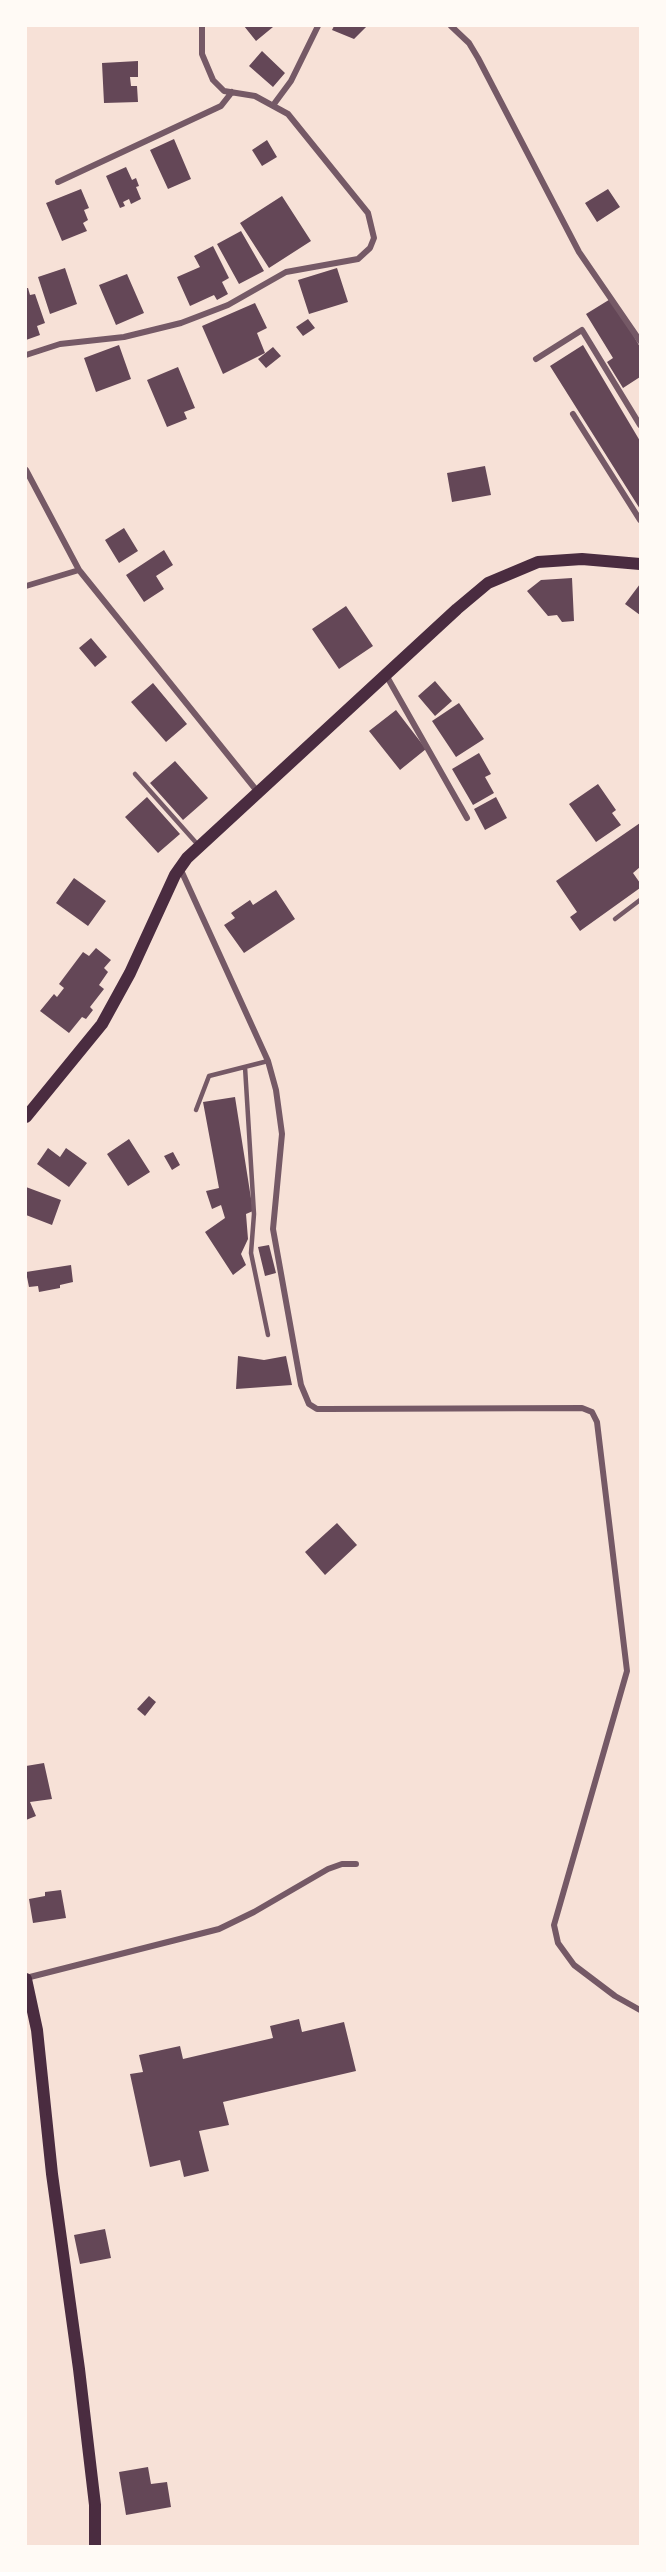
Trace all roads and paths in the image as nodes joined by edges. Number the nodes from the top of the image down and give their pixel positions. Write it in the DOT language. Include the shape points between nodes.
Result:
graph roads {
  1 [pos="202,26"];
  2 [pos="318,26"];
  3 [pos="451,26"];
  4 [pos="232,92"];
  5 [pos="274,104"];
  6 [pos="58,182"];
  7 [pos="640,341"];
  8 [pos="26,355"];
  9 [pos="536,359"];
  10 [pos="573,414"];
  11 [pos="640,425"];
  12 [pos="26,470"];
  13 [pos="640,520"];
  14 [pos="640,564"];
  15 [pos="79,570"];
  16 [pos="26,586"];
  17 [pos="386,675"];
  18 [pos="135,774"];
  19 [pos="257,791"];
  20 [pos="467,818"];
  21 [pos="199,846"];
  22 [pos="179,868"];
  23 [pos="640,900"];
  24 [pos="615,918"];
  25 [pos="268,1061"];
  26 [pos="245,1067"];
  27 [pos="196,1110"];
  28 [pos="26,1117"];
  29 [pos="268,1335"];
  30 [pos="357,1864"];
  31 [pos="26,1979"];
  32 [pos="640,2010"];
  33 [pos="95,2547"];
  1 -- 4 [label="street" via="202,52 208,71 220,88"];
  2 -- 5 [label="street" via="291,81"];
  3 -- 7 [label="street" via="473,50 579,252"];
  4 -- 5 [label="street" via="247,93"];
  4 -- 6 [label="street" via="221,106"];
  5 -- 8 [label="street" via="288,114 368,213 374,238 364,256 286,272 228,304 170,326 116,338 60,344"];
  9 -- 11 [label="street" via="582,330"];
  10 -- 13 [label="street"];
  12 -- 15 [label="street"];
  14 -- 17 [label="main road" via="560,559 504,574 457,609"];
  15 -- 16 [label="street"];
  15 -- 19 [label="street"];
  17 -- 19 [label="main road"];
  17 -- 20 [label="street"];
  18 -- 21 [label="lane"];
  19 -- 21 [label="main road"];
  21 -- 22 [label="main road"];
  22 -- 25 [label="street"];
  22 -- 28 [label="main road" via="116,1002"];
  23 -- 24 [label="lane"];
  25 -- 26 [label="lane"];
  25 -- 32 [label="street" via="282,1134 273,1228 301,1384 309,1404 317,1409 582,1408 592,1413 597,1422 627,1671 554,1925 558,1942 574,1965"];
  26 -- 27 [label="lane" via="209,1076"];
  26 -- 29 [label="lane" via="254,1214 251,1253"];
  30 -- 31 [label="street" via="328,1869 219,1929"];
  31 -- 33 [label="main road" via="37,2030 79,2369 95,2505"];
}
